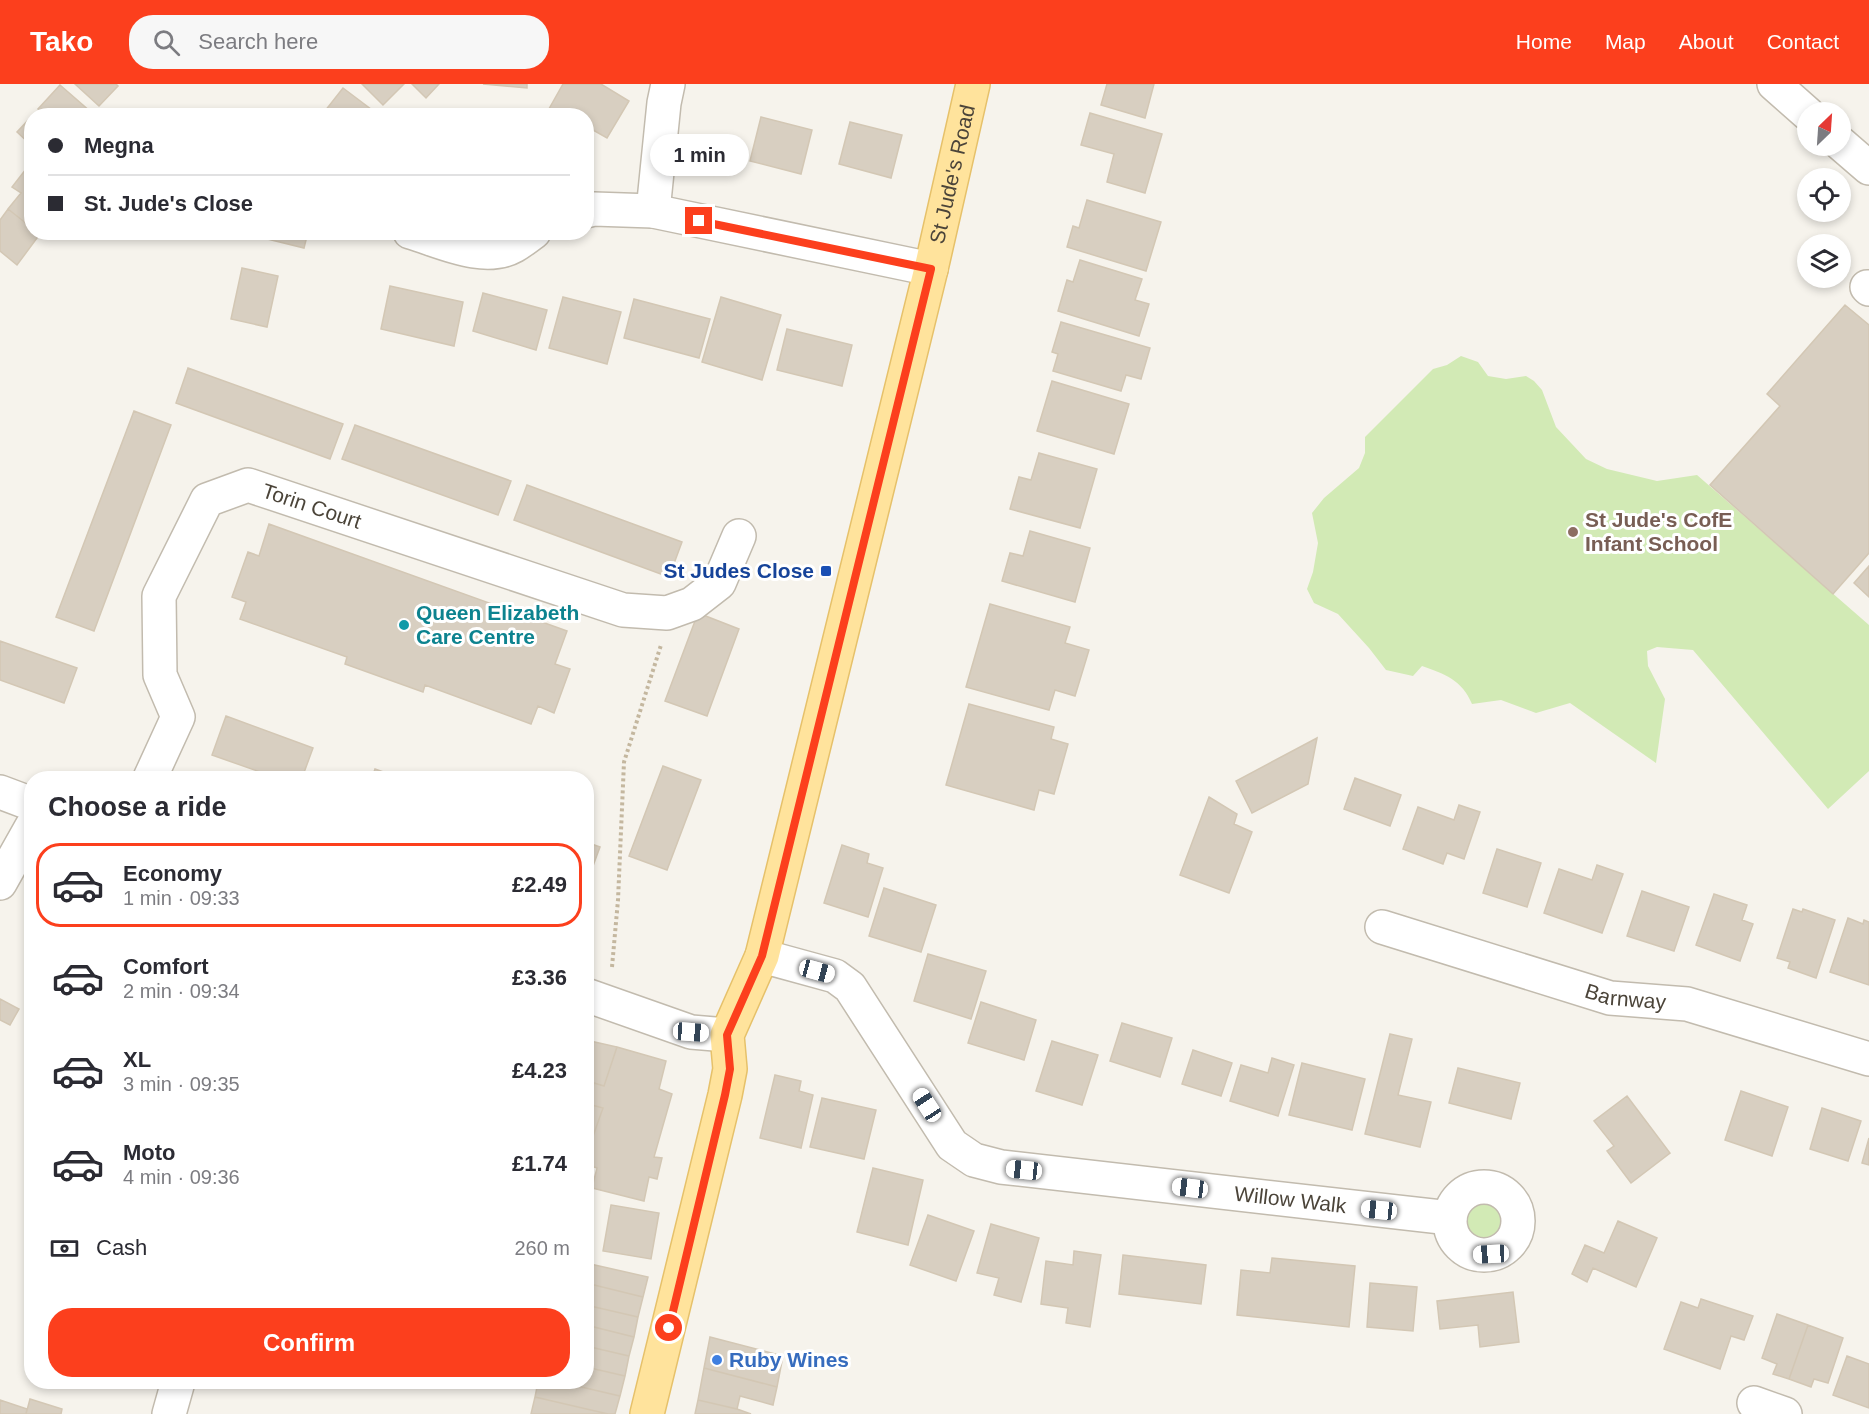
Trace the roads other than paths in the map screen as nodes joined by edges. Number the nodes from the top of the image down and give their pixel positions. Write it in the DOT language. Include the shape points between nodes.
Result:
graph roads {
  1 [pos="668,84"];
  2 [pos="972,84"];
  3 [pos="1774,84"];
  4 [pos="1797,104"];
  5 [pos="1851,152"];
  6 [pos="1869,168"];
  7 [pos="594,208"];
  8 [pos="653,211"];
  9 [pos="437,240"];
  10 [pos="523,240"];
  11 [pos="931,269"];
  12 [pos="739,536"];
  13 [pos="153,771"];
  14 [pos="0,792"];
  15 [pos="24,801"];
  16 [pos="24,840"];
  17 [pos="0,884"];
  18 [pos="1382,927"];
  19 [pos="762,956"];
  20 [pos="594,998"];
  21 [pos="727,1035"];
  22 [pos="1869,1059"];
  23 [pos="1450,1218"];
  24 [pos="176,1389"];
  25 [pos="1754,1403"];
  26 [pos="170,1414"];
  27 [pos="647,1414"];
  28 [pos="1785,1414"];
  1 -- 8 [label="street"];
  2 -- 11 [label="main road, St Jude's Road"];
  3 -- 4 [label="street"];
  5 -- 6 [label="street"];
  7 -- 8 [label="street"];
  8 -- 11 [label="street"];
  9 -- 10 [label="street" via="491,252 513,247"];
  11 -- 19 [label="main road, St Jude's Road"];
  12 -- 13 [label="street, Torin Court" via="719,583 692,604 667,613 623,610 249,485 207,500 159,596 160,675 178,717"];
  14 -- 15 [label="street"];
  16 -- 17 [label="street"];
  18 -- 22 [label="street, Barnway" via="1610,999 1687,1004"];
  19 -- 21 [label="main road, St Jude's Road"];
  19 -- 23 [label="street, Willow Walk" via="835,976 850,987 952,1145 974,1160 1001,1167"];
  20 -- 21 [label="street" via="691,1032"];
  21 -- 27 [label="main road, St Jude's Road" via="730,1069 725,1095"];
  24 -- 26 [label="street"];
  25 -- 28 [label="street"];
}
